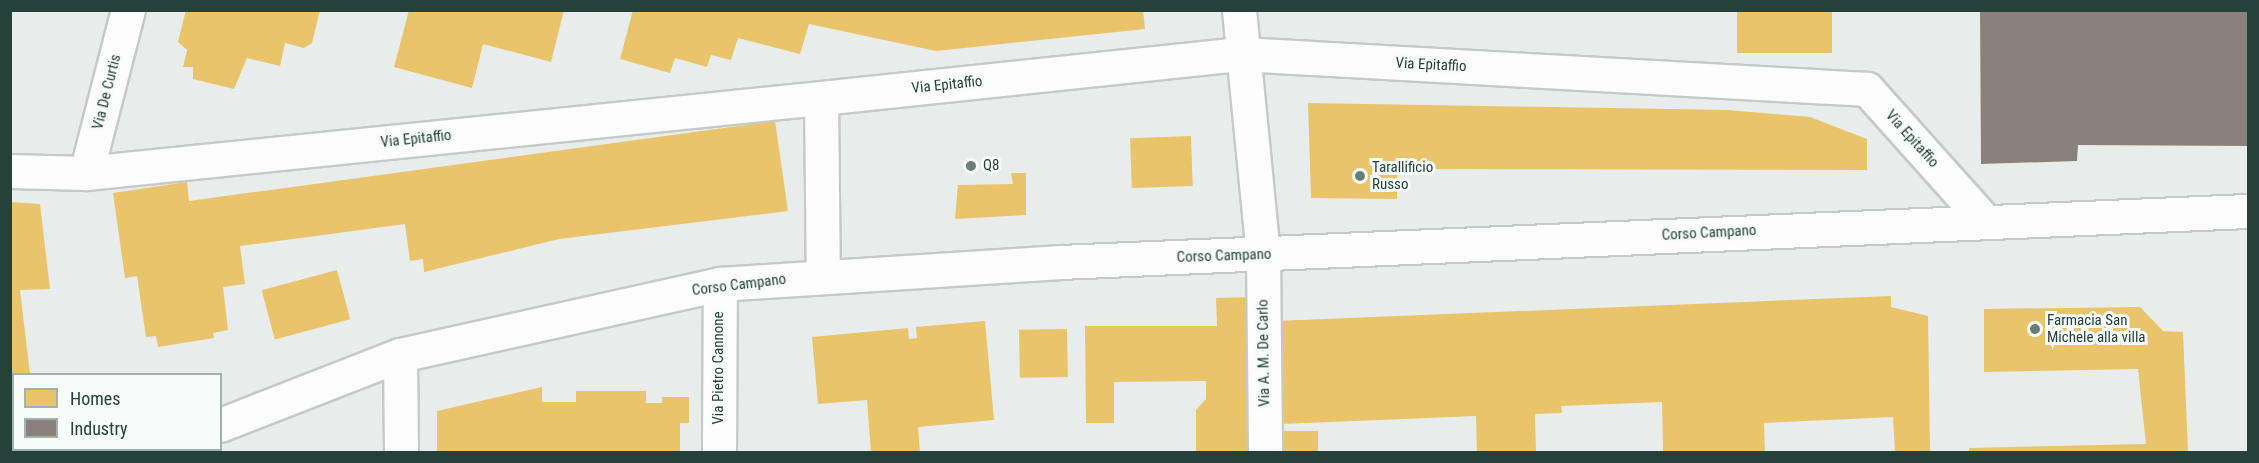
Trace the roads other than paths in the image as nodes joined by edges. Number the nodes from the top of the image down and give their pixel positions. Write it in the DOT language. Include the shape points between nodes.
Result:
graph roads {
  1 [pos="128,10"];
  2 [pos="1239,10"];
  3 [pos="1241,54"];
  4 [pos="821,98"];
  5 [pos="10,171"];
  6 [pos="86,173"];
  7 [pos="2248,211"];
  8 [pos="1984,220"];
  9 [pos="1263,254"];
  10 [pos="823,275"];
  11 [pos="720,284"];
  12 [pos="400,355"];
  13 [pos="222,424"];
  14 [pos="401,453"];
  15 [pos="719,453"];
  16 [pos="1265,453"];
  1 -- 6 [label="street, Via De Curtis"];
  2 -- 3 [label="street, Via A. M. De Carlo"];
  3 -- 4 [label="street, Via Epitaffio"];
  3 -- 8 [label="street, Via Epitaffio" via="1867,89"];
  3 -- 9 [label="street, Via A. M. De Carlo"];
  4 -- 6 [label="street, Via Epitaffio"];
  4 -- 10 [label="street"];
  5 -- 6 [label="street, Via Epitaffio"];
  7 -- 8 [label="street, Corso Campano"];
  8 -- 9 [label="street, Corso Campano"];
  9 -- 10 [label="street, Corso Campano"];
  9 -- 16 [label="street, Via A. M. De Carlo"];
  10 -- 11 [label="street, Corso Campano"];
  11 -- 12 [label="street, Corso Campano"];
  11 -- 15 [label="street, Via Pietro Cannone"];
  12 -- 13 [label="street, Corso Campano"];
  12 -- 14 [label="street"];
}
